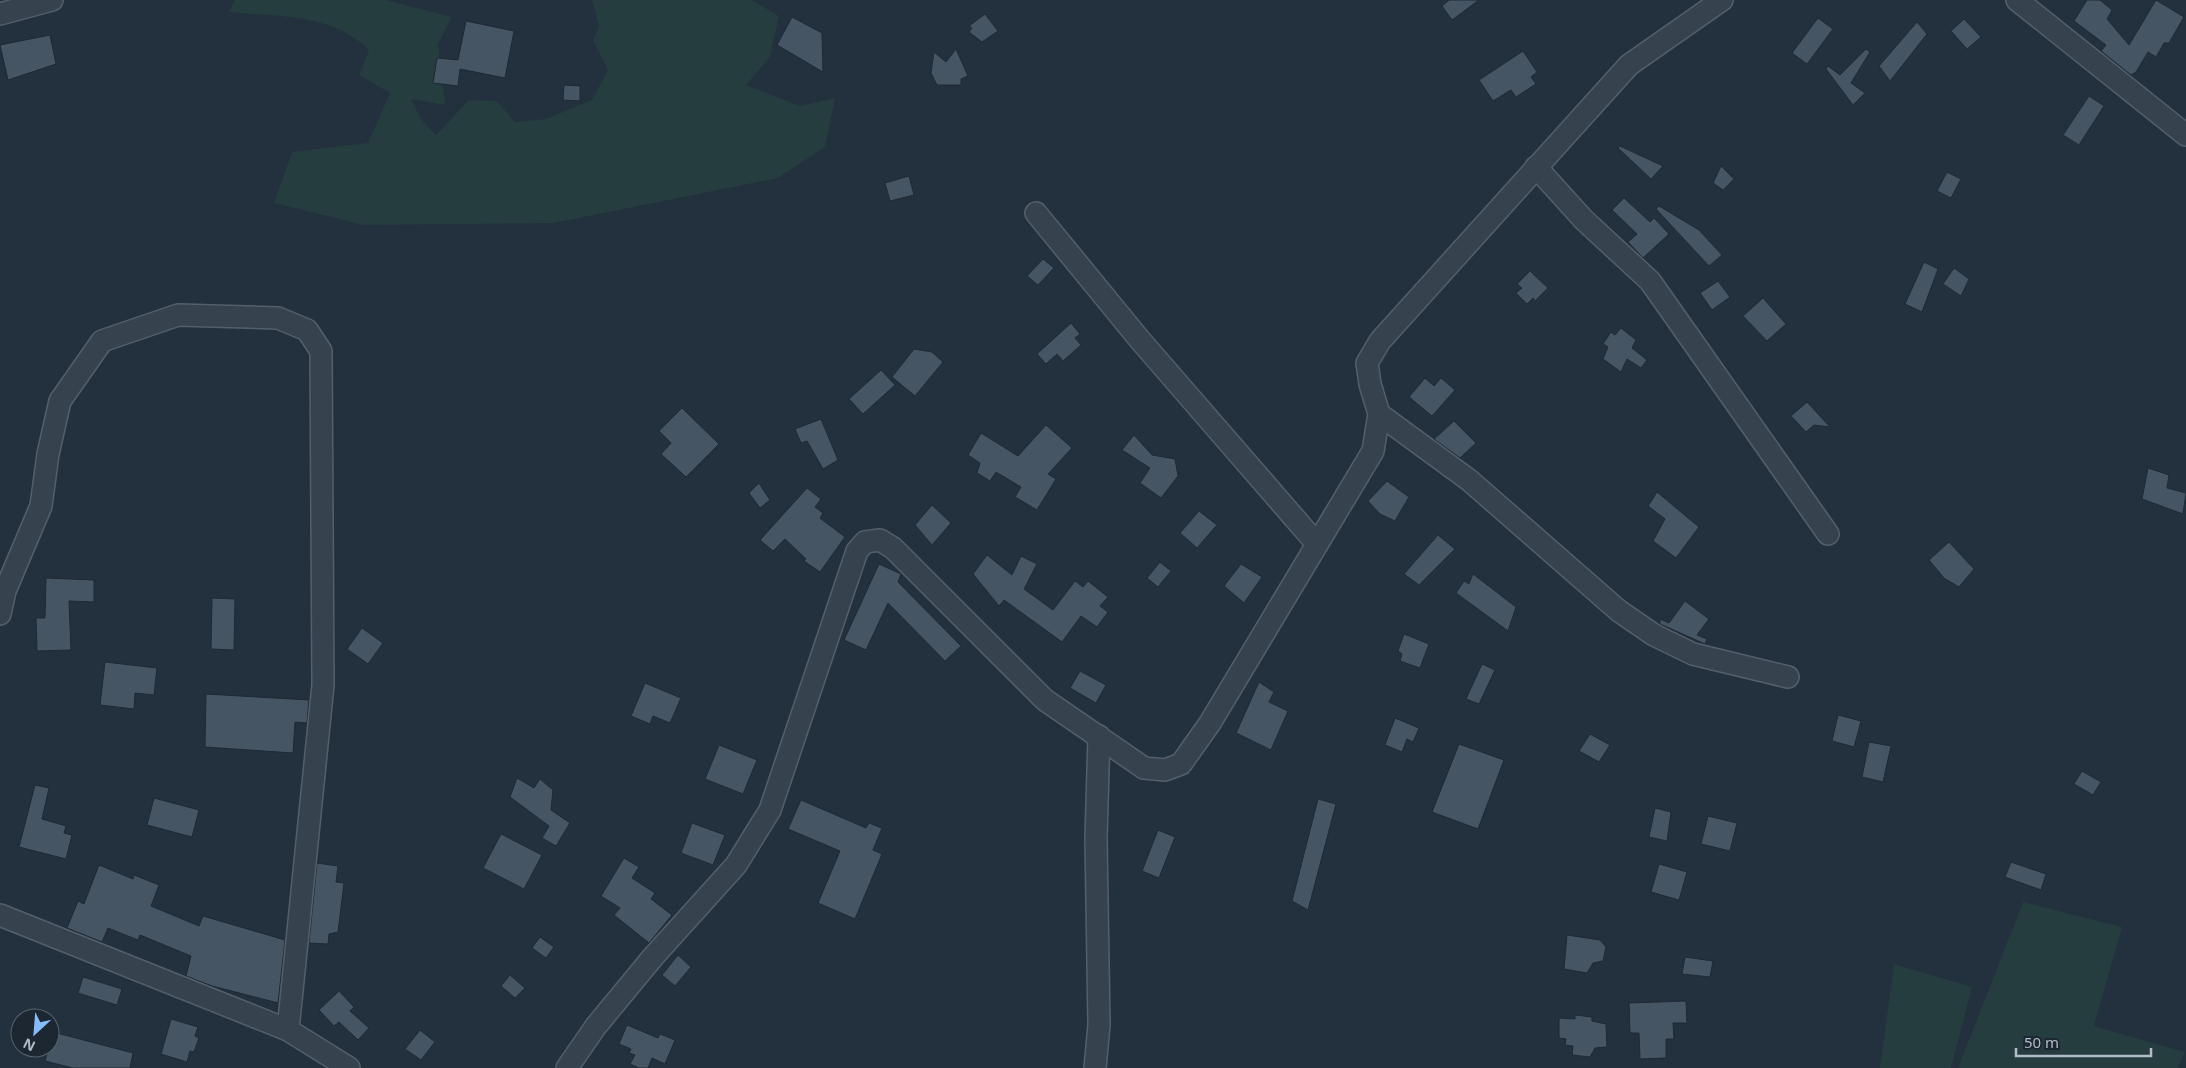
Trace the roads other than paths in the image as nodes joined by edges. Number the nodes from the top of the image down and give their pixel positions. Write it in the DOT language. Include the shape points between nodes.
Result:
graph roads {
  1 [pos="52,0"];
  2 [pos="1722,0"];
  3 [pos="2017,0"];
  4 [pos="0,14"];
  5 [pos="2186,135"];
  6 [pos="1536,167"];
  7 [pos="1036,214"];
  8 [pos="1379,414"];
  9 [pos="1828,534"];
  10 [pos="1317,544"];
  11 [pos="0,614"];
  12 [pos="1788,677"];
  13 [pos="1099,736"];
  14 [pos="0,915"];
  15 [pos="288,1030"];
  16 [pos="349,1068"];
  17 [pos="567,1068"];
  18 [pos="1095,1068"];
  1 -- 4 [label="street"];
  2 -- 6 [label="street" via="1629,65"];
  3 -- 5 [label="street"];
  6 -- 8 [label="street" via="1380,341 1367,363"];
  6 -- 9 [label="street" via="1584,220 1650,281"];
  7 -- 10 [label="street" via="1140,340"];
  8 -- 10 [label="street" via="1373,451"];
  8 -- 12 [label="street" via="1470,480 1619,611 1654,635 1694,654"];
  10 -- 13 [label="street" via="1210,722 1181,764 1165,770 1144,768"];
  11 -- 15 [label="street" via="5,592 42,506 48,454 60,401 102,341 178,316 278,318 307,330 321,351 323,685"];
  13 -- 17 [label="street" via="1045,700 893,548 880,540 865,542 858,551 770,810 736,865 596,1026"];
  13 -- 18 [label="street" via="1096,838 1099,1025"];
  14 -- 15 [label="street"];
  15 -- 16 [label="street"];
}
